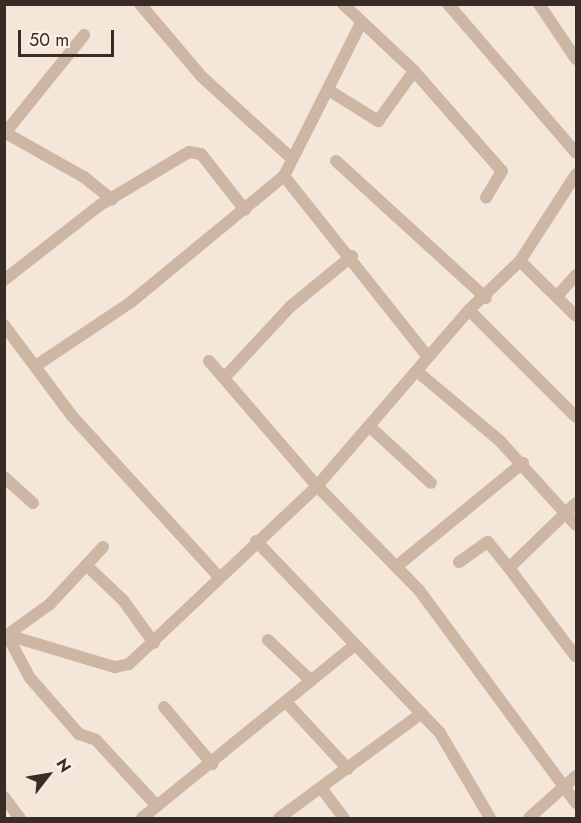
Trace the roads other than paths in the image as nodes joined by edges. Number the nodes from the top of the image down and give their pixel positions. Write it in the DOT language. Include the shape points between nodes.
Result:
graph roads {
  1 [pos="140,4"];
  2 [pos="343,4"];
  3 [pos="448,4"];
  4 [pos="539,4"];
  5 [pos="361,23"];
  6 [pos="84,35"];
  7 [pos="576,59"];
  8 [pos="414,71"];
  9 [pos="330,91"];
  10 [pos="5,132"];
  11 [pos="576,153"];
  12 [pos="290,157"];
  13 [pos="336,161"];
  14 [pos="576,174"];
  15 [pos="284,176"];
  16 [pos="486,198"];
  17 [pos="112,200"];
  18 [pos="245,210"];
  19 [pos="352,256"];
  20 [pos="520,261"];
  21 [pos="576,275"];
  22 [pos="4,280"];
  23 [pos="558,295"];
  24 [pos="486,298"];
  25 [pos="469,310"];
  26 [pos="576,316"];
  27 [pos="4,325"];
  28 [pos="427,356"];
  29 [pos="209,361"];
  30 [pos="37,364"];
  31 [pos="418,373"];
  32 [pos="224,378"];
  33 [pos="576,417"];
  34 [pos="369,426"];
  35 [pos="523,463"];
  36 [pos="4,477"];
  37 [pos="431,483"];
  38 [pos="317,486"];
  39 [pos="33,503"];
  40 [pos="576,503"];
  41 [pos="567,513"];
  42 [pos="576,525"];
  43 [pos="256,541"];
  44 [pos="103,547"];
  45 [pos="459,562"];
  46 [pos="86,565"];
  47 [pos="397,566"];
  48 [pos="509,568"];
  49 [pos="218,576"];
  50 [pos="6,635"];
  51 [pos="268,640"];
  52 [pos="154,643"];
  53 [pos="355,645"];
  54 [pos="576,657"];
  55 [pos="311,681"];
  56 [pos="286,702"];
  57 [pos="164,706"];
  58 [pos="422,713"];
  59 [pos="212,764"];
  60 [pos="348,769"];
  61 [pos="576,776"];
  62 [pos="565,785"];
  63 [pos="322,789"];
  64 [pos="5,797"];
  65 [pos="576,803"];
  66 [pos="157,806"];
  67 [pos="491,817"];
  68 [pos="20,819"];
  69 [pos="142,819"];
  70 [pos="279,819"];
  71 [pos="344,819"];
  72 [pos="529,819"];
  1 -- 12 [label="street" via="201,76"];
  2 -- 5 [label="street"];
  3 -- 11 [label="street"];
  4 -- 7 [label="street"];
  5 -- 8 [label="street"];
  5 -- 9 [label="street"];
  6 -- 10 [label="street"];
  8 -- 9 [label="street" via="378,121"];
  8 -- 16 [label="street" via="502,171"];
  9 -- 12 [label="street"];
  10 -- 17 [label="street" via="84,177"];
  12 -- 15 [label="street"];
  13 -- 24 [label="street"];
  14 -- 20 [label="street"];
  15 -- 18 [label="street"];
  15 -- 19 [label="street"];
  17 -- 18 [label="street" via="196,150"];
  17 -- 22 [label="street"];
  18 -- 30 [label="street" via="130,302"];
  19 -- 28 [label="street"];
  19 -- 32 [label="street" via="291,306"];
  20 -- 23 [label="street"];
  20 -- 24 [label="street"];
  21 -- 23 [label="street"];
  23 -- 26 [label="street"];
  24 -- 25 [label="street"];
  25 -- 28 [label="street"];
  25 -- 33 [label="street"];
  27 -- 30 [label="street"];
  28 -- 31 [label="street"];
  29 -- 32 [label="street"];
  30 -- 49 [label="street" via="72,416"];
  31 -- 34 [label="street"];
  31 -- 35 [label="street"];
  32 -- 38 [label="street"];
  34 -- 37 [label="street"];
  34 -- 38 [label="street"];
  35 -- 41 [label="street"];
  35 -- 47 [label="street"];
  36 -- 39 [label="street"];
  38 -- 43 [label="street"];
  38 -- 47 [label="street"];
  40 -- 41 [label="street"];
  41 -- 42 [label="street"];
  41 -- 48 [label="street"];
  43 -- 49 [label="street"];
  43 -- 53 [label="street"];
  44 -- 46 [label="street"];
  45 -- 48 [label="street" via="488,542"];
  46 -- 50 [label="street" via="50,604"];
  46 -- 52 [label="street" via="123,600"];
  47 -- 62 [label="street" via="462,643"];
  48 -- 54 [label="street"];
  49 -- 52 [label="street"];
  50 -- 52 [label="street" via="115,667 129,663"];
  50 -- 66 [label="street" via="30,678 79,734 96,740"];
  51 -- 55 [label="street"];
  53 -- 55 [label="street"];
  53 -- 58 [label="street"];
  55 -- 56 [label="street"];
  56 -- 59 [label="street"];
  56 -- 60 [label="street"];
  57 -- 59 [label="street"];
  58 -- 60 [label="street"];
  58 -- 67 [label="street" via="454,749"];
  59 -- 66 [label="street"];
  60 -- 63 [label="street"];
  61 -- 62 [label="street"];
  62 -- 65 [label="street"];
  62 -- 72 [label="street"];
  63 -- 70 [label="street"];
  63 -- 71 [label="street"];
  64 -- 68 [label="street"];
  66 -- 69 [label="street"];
}
